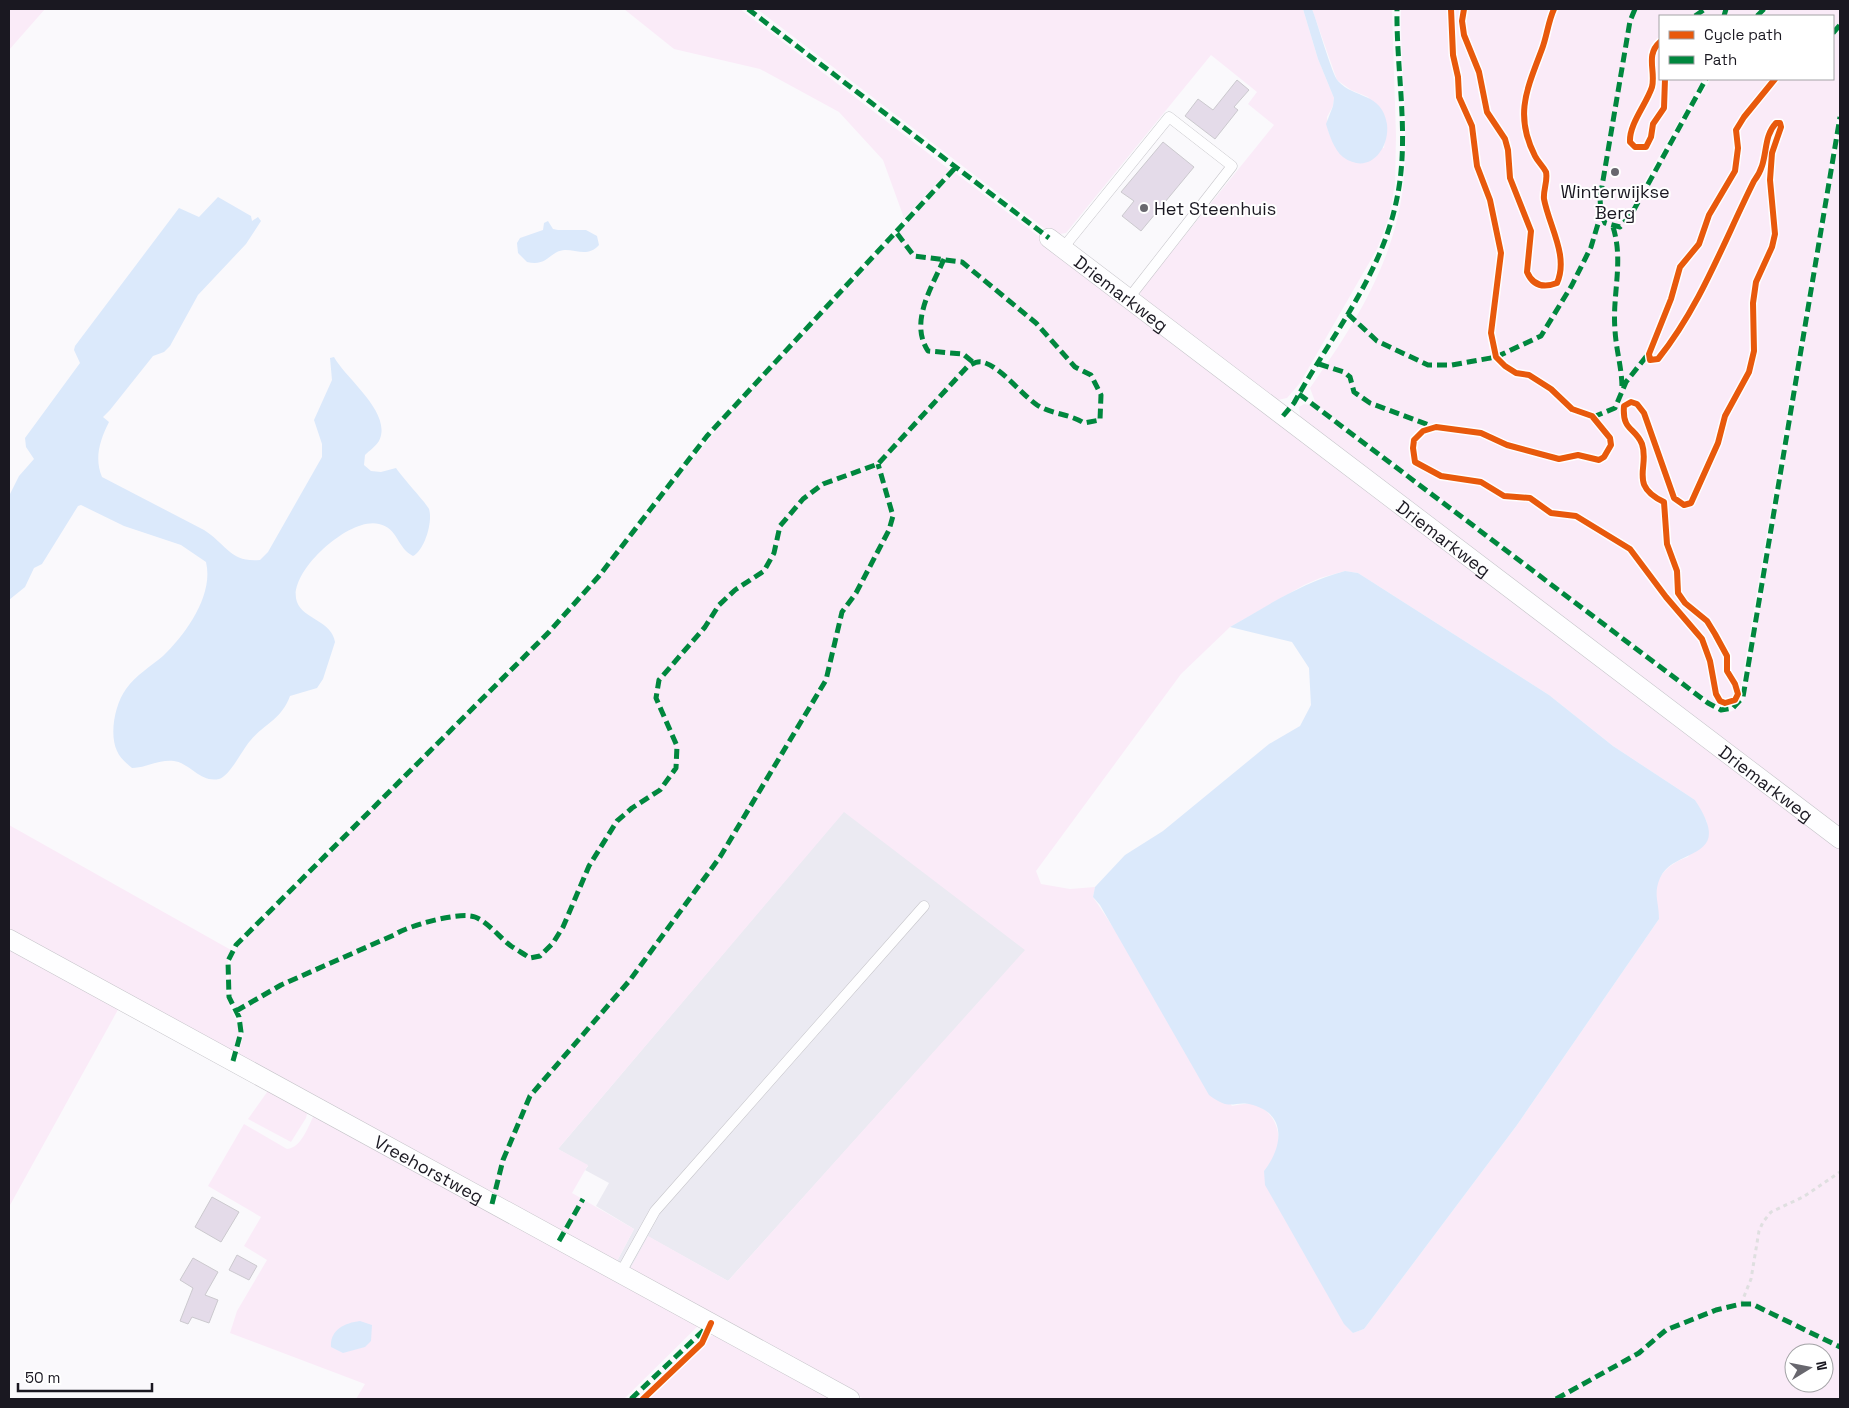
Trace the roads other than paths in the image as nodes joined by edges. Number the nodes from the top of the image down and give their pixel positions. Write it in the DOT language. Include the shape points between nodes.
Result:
graph roads {
  1 [pos="1056,243"];
  2 [pos="1128,298"];
  3 [pos="1840,839"];
  4 [pos="924,906"];
  5 [pos="9,940"];
  6 [pos="620,1274"];
  7 [pos="850,1399"];
  1 -- 2 [label="street, Driemarkweg"];
  1 -- 2 [label="lane" via="1169,117 1232,166"];
  2 -- 3 [label="street, Driemarkweg"];
  4 -- 6 [label="lane" via="655,1211"];
  5 -- 6 [label="street, Vreehorstweg"];
  6 -- 7 [label="street, Vreehorstweg"];
}
